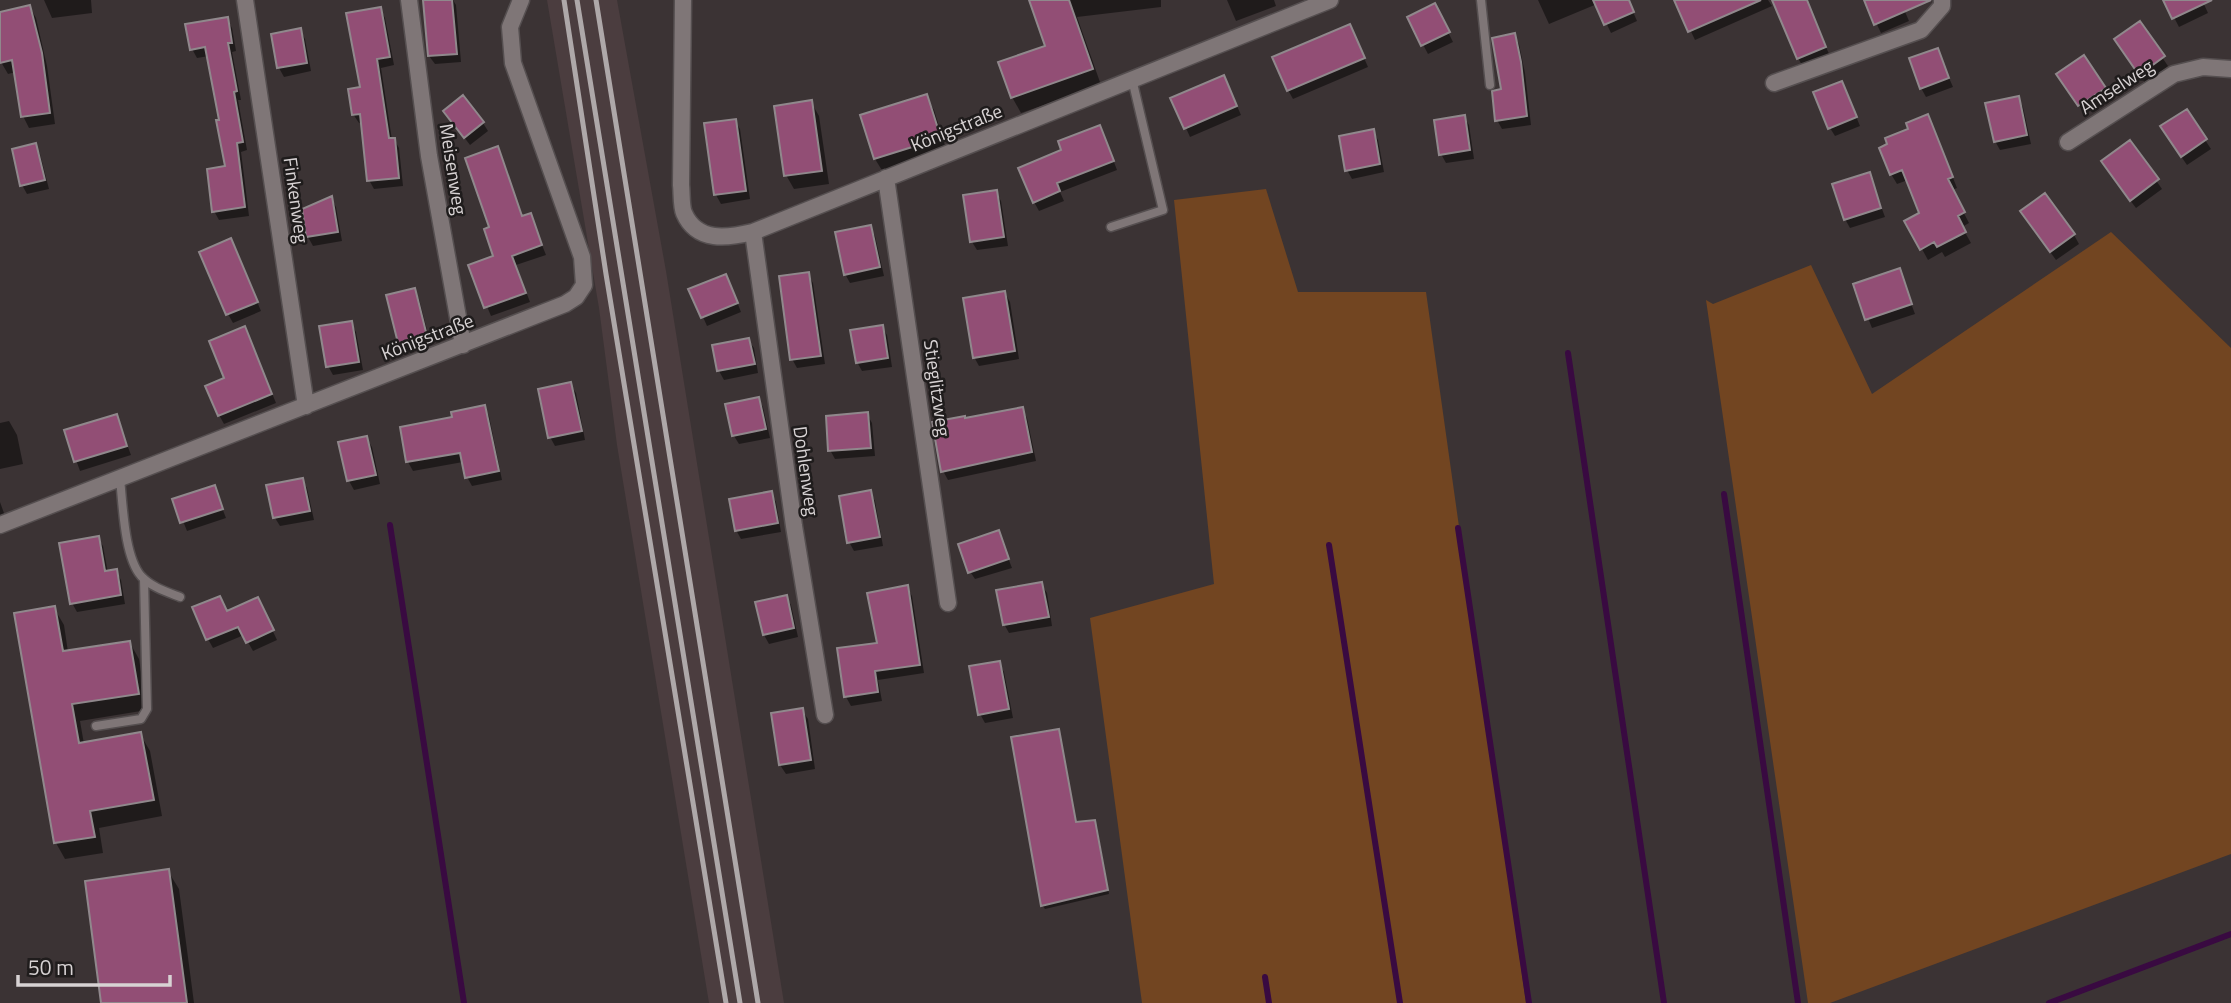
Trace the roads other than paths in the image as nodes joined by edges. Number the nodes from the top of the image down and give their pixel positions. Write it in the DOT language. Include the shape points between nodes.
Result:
graph roads {
  1 [pos="245,0"];
  2 [pos="409,0"];
  3 [pos="521,0"];
  4 [pos="683,0"];
  5 [pos="1330,0"];
  6 [pos="1481,0"];
  7 [pos="1942,0"];
  8 [pos="2231,69"];
  9 [pos="1132,79"];
  10 [pos="1774,83"];
  11 [pos="1490,85"];
  12 [pos="2068,142"];
  13 [pos="886,178"];
  14 [pos="1111,227"];
  15 [pos="753,232"];
  16 [pos="463,345"];
  17 [pos="306,406"];
  18 [pos="120,479"];
  19 [pos="0,525"];
  20 [pos="144,579"];
  21 [pos="180,597"];
  22 [pos="948,603"];
  23 [pos="825,715"];
  24 [pos="96,726"];
  1 -- 17 [label="street, Finkenweg"];
  2 -- 16 [label="street, Meisenweg" via="429,156"];
  3 -- 16 [label="street, Königstraße" via="510,27 513,63 582,257 584,285 565,304"];
  4 -- 15 [label="street, Königstraße" via="683,212 695,228 710,236 727,238"];
  5 -- 9 [label="street, Königstraße"];
  6 -- 11 [label="lane"];
  7 -- 10 [label="street" via="1921,30"];
  8 -- 12 [label="street, Amselweg" via="2203,67 2174,74"];
  9 -- 13 [label="street, Königstraße"];
  9 -- 14 [label="lane" via="1163,210"];
  13 -- 15 [label="street, Königstraße"];
  13 -- 22 [label="street, Stieglitzweg"];
  15 -- 23 [label="street, Dohlenweg"];
  16 -- 17 [label="street, Königstraße"];
  17 -- 18 [label="street, Königstraße"];
  18 -- 19 [label="street, Königstraße"];
  18 -- 20 [label="lane" via="133,563"];
  20 -- 21 [label="lane"];
  20 -- 24 [label="lane" via="147,709 141,719"];
}
